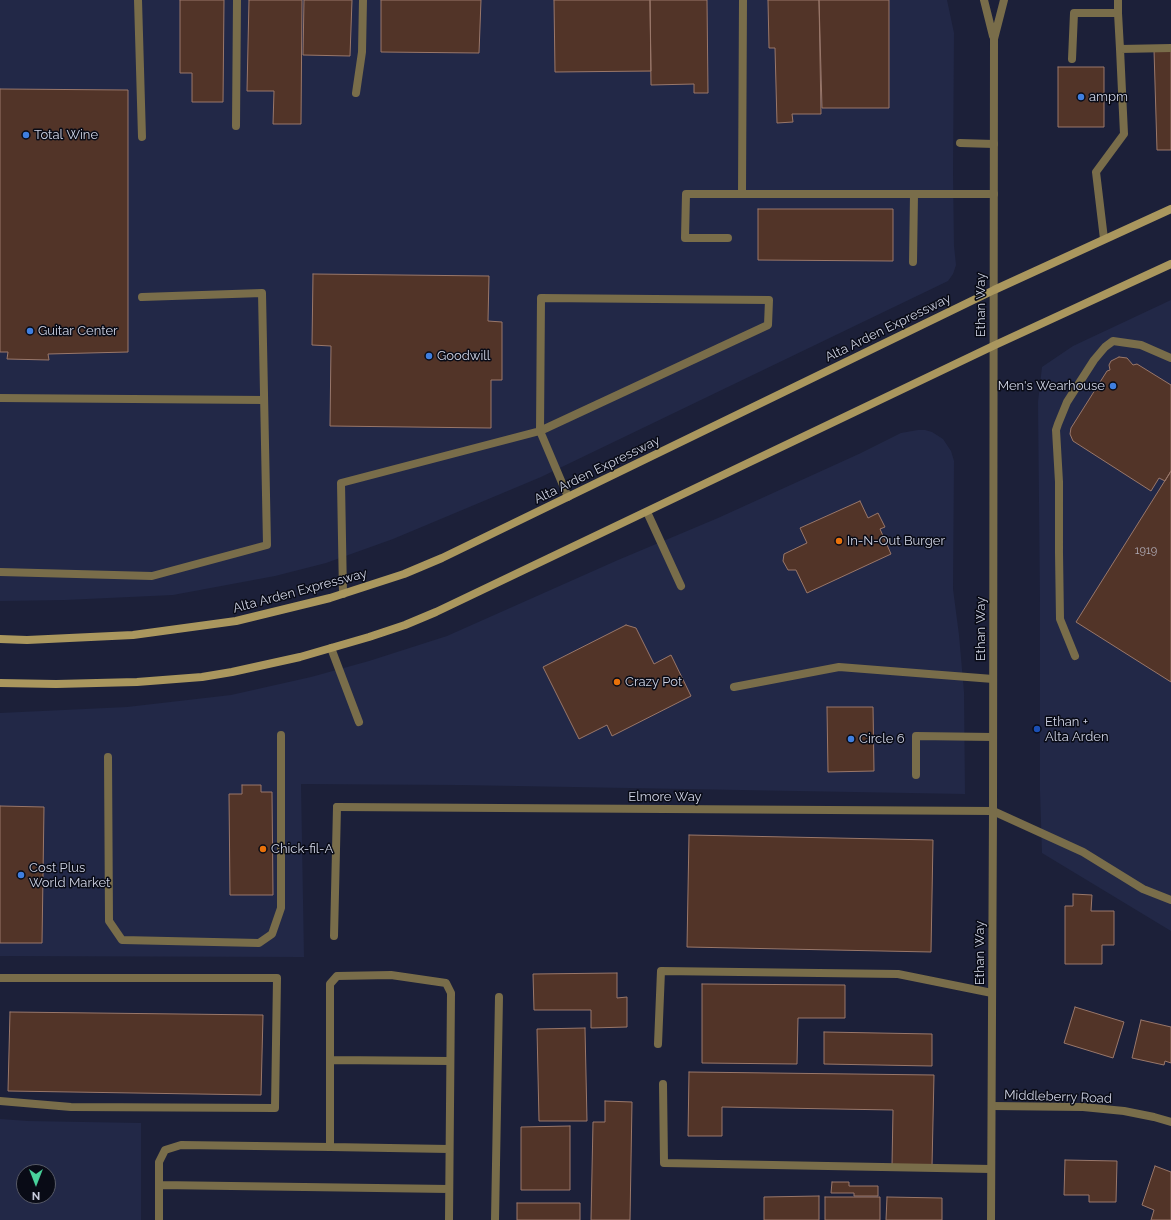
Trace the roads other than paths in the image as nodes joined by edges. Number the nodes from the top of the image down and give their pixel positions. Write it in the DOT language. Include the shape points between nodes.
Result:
graph roads {
  1 [pos="138,0"];
  2 [pos="237,0"];
  3 [pos="363,0"];
  4 [pos="743,0"];
  5 [pos="984,0"];
  6 [pos="1004,0"];
  7 [pos="1118,0"];
  8 [pos="1118,13"];
  9 [pos="994,38"];
  10 [pos="1171,48"];
  11 [pos="1120,49"];
  12 [pos="1072,59"];
  13 [pos="356,93"];
  14 [pos="236,126"];
  15 [pos="142,137"];
  16 [pos="960,143"];
  17 [pos="994,144"];
  18 [pos="742,193"];
  19 [pos="914,194"];
  20 [pos="994,194"];
  21 [pos="1171,209"];
  22 [pos="728,238"];
  23 [pos="1104,239"];
  24 [pos="914,262"];
  25 [pos="1171,264"];
  26 [pos="994,290"];
  27 [pos="142,297"];
  28 [pos="993,346"];
  29 [pos="1171,358"];
  30 [pos="0,398"];
  31 [pos="264,400"];
  32 [pos="540,431"];
  33 [pos="568,497"];
  34 [pos="647,512"];
  35 [pos="0,572"];
  36 [pos="681,586"];
  37 [pos="343,594"];
  38 [pos="0,639"];
  39 [pos="331,648"];
  40 [pos="1075,656"];
  41 [pos="993,680"];
  42 [pos="0,683"];
  43 [pos="734,687"];
  44 [pos="359,722"];
  45 [pos="282,735"];
  46 [pos="993,737"];
  47 [pos="108,757"];
  48 [pos="916,775"];
  49 [pos="993,811"];
  50 [pos="1171,900"];
  51 [pos="334,936"];
  52 [pos="0,978"];
  53 [pos="992,993"];
  54 [pos="499,997"];
  55 [pos="658,1044"];
  56 [pos="330,1060"];
  57 [pos="450,1061"];
  58 [pos="663,1084"];
  59 [pos="0,1101"];
  60 [pos="992,1106"];
  61 [pos="1171,1122"];
  62 [pos="330,1148"];
  63 [pos="449,1149"];
  64 [pos="991,1169"];
  65 [pos="159,1185"];
  66 [pos="449,1189"];
  67 [pos="159,1220"];
  68 [pos="449,1220"];
  69 [pos="495,1220"];
  70 [pos="991,1220"];
  1 -- 15 [label="street"];
  2 -- 14 [label="street"];
  3 -- 13 [label="street" via="362,52"];
  4 -- 18 [label="street"];
  5 -- 9 [label="street, Ethan Way"];
  6 -- 9 [label="street, Ethan Way"];
  7 -- 8 [label="street"];
  8 -- 11 [label="street"];
  8 -- 12 [label="street" via="1074,13"];
  9 -- 17 [label="street, Ethan Way"];
  10 -- 11 [label="street"];
  11 -- 23 [label="street" via="1124,134 1096,172"];
  16 -- 17 [label="street"];
  17 -- 20 [label="street, Ethan Way"];
  18 -- 19 [label="street"];
  18 -- 22 [label="street" via="686,194 685,238"];
  19 -- 20 [label="street"];
  19 -- 24 [label="street"];
  20 -- 26 [label="street, Ethan Way"];
  21 -- 23 [label="main road, Alta Arden Expressway"];
  23 -- 26 [label="main road, Alta Arden Expressway"];
  25 -- 28 [label="main road"];
  26 -- 28 [label="street, Ethan Way"];
  26 -- 33 [label="main road, Alta Arden Expressway"];
  27 -- 31 [label="street" via="262,293"];
  28 -- 34 [label="main road"];
  28 -- 41 [label="street, Ethan Way"];
  29 -- 40 [label="street" via="1141,345 1113,341 1104,347 1094,360 1067,402 1056,430 1060,618"];
  30 -- 31 [label="street"];
  31 -- 35 [label="street" via="267,544 152,576"];
  32 -- 32 [label="street" via="541,298 769,300 768,325"];
  32 -- 33 [label="street"];
  32 -- 37 [label="street" via="341,483"];
  33 -- 37 [label="main road, Alta Arden Expressway" via="442,558 404,574"];
  34 -- 36 [label="street"];
  34 -- 39 [label="main road" via="436,612"];
  37 -- 38 [label="main road, Alta Arden Expressway" via="236,621 167,631 133,635"];
  39 -- 42 [label="main road" via="265,665 202,677 131,682"];
  39 -- 44 [label="street"];
  41 -- 43 [label="street" via="839,667"];
  41 -- 46 [label="street, Ethan Way"];
  45 -- 47 [label="street" via="281,908 272,934 259,943 122,940 109,921"];
  46 -- 48 [label="street" via="916,736"];
  46 -- 49 [label="street, Ethan Way"];
  49 -- 50 [label="street" via="1083,852 1143,889"];
  49 -- 51 [label="street, Elmore Way" via="337,808"];
  49 -- 53 [label="street, Ethan Way"];
  52 -- 59 [label="street" via="277,978 275,1108 71,1107"];
  53 -- 55 [label="street" via="898,974 661,971"];
  53 -- 60 [label="street, Ethan Way"];
  54 -- 69 [label="street"];
  56 -- 57 [label="street"];
  56 -- 57 [label="street" via="330,984 337,976 391,975 446,983 451,993"];
  56 -- 62 [label="street"];
  57 -- 63 [label="street"];
  58 -- 64 [label="street" via="664,1163"];
  60 -- 61 [label="street, Middleberry Road" via="1083,1107 1154,1117"];
  60 -- 64 [label="street, Ethan Way"];
  62 -- 63 [label="street"];
  62 -- 65 [label="street" via="181,1145 165,1150 159,1162"];
  63 -- 66 [label="street"];
  64 -- 70 [label="street, Ethan Way"];
  65 -- 66 [label="street"];
  65 -- 67 [label="street"];
  66 -- 68 [label="street"];
}
